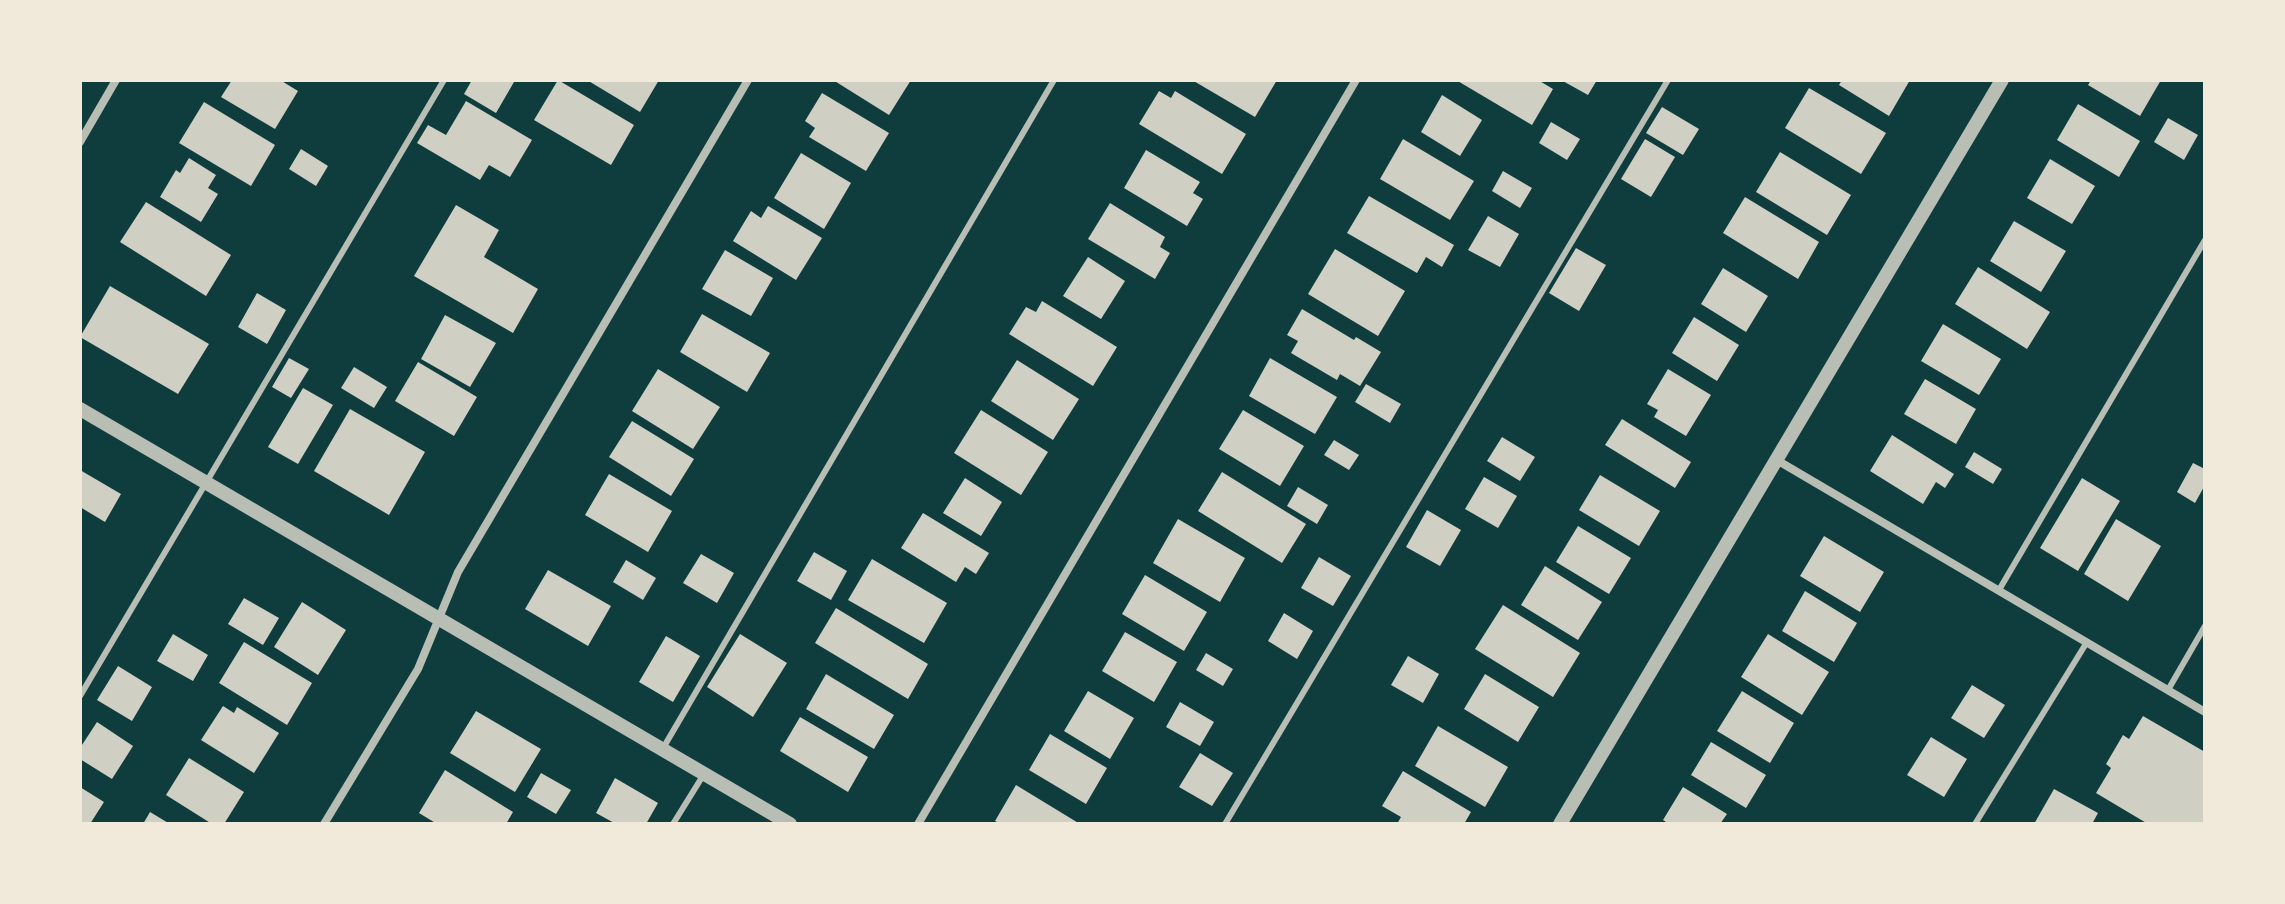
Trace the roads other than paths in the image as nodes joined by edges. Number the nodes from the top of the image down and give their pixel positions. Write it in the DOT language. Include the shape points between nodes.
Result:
graph roads {
  1 [pos="116,80"];
  2 [pos="444,80"];
  3 [pos="748,80"];
  4 [pos="1054,80"];
  5 [pos="1356,80"];
  6 [pos="1668,80"];
  7 [pos="2002,80"];
  8 [pos="80,142"];
  9 [pos="2205,240"];
  10 [pos="80,409"];
  11 [pos="1775,459"];
  12 [pos="208,483"];
  13 [pos="1999,590"];
  14 [pos="438,620"];
  15 [pos="2205,626"];
  16 [pos="2087,642"];
  17 [pos="2168,690"];
  18 [pos="80,696"];
  19 [pos="2205,712"];
  20 [pos="662,750"];
  21 [pos="704,774"];
  22 [pos="324,824"];
  23 [pos="673,824"];
  24 [pos="790,824"];
  25 [pos="918,824"];
  26 [pos="1225,824"];
  27 [pos="1560,824"];
  28 [pos="1975,824"];
  1 -- 8 [label="street"];
  2 -- 12 [label="lane"];
  3 -- 14 [label="street" via="458,572"];
  4 -- 20 [label="lane"];
  5 -- 25 [label="street"];
  6 -- 26 [label="lane"];
  7 -- 11 [label="street"];
  9 -- 13 [label="lane"];
  10 -- 12 [label="street"];
  11 -- 13 [label="street"];
  11 -- 27 [label="street"];
  12 -- 14 [label="street"];
  12 -- 18 [label="lane"];
  13 -- 16 [label="street"];
  14 -- 20 [label="street"];
  14 -- 22 [label="street" via="418,669"];
  15 -- 17 [label="lane"];
  16 -- 17 [label="street"];
  16 -- 28 [label="lane"];
  17 -- 19 [label="street"];
  20 -- 21 [label="street"];
  21 -- 23 [label="lane"];
  21 -- 24 [label="street"];
}
